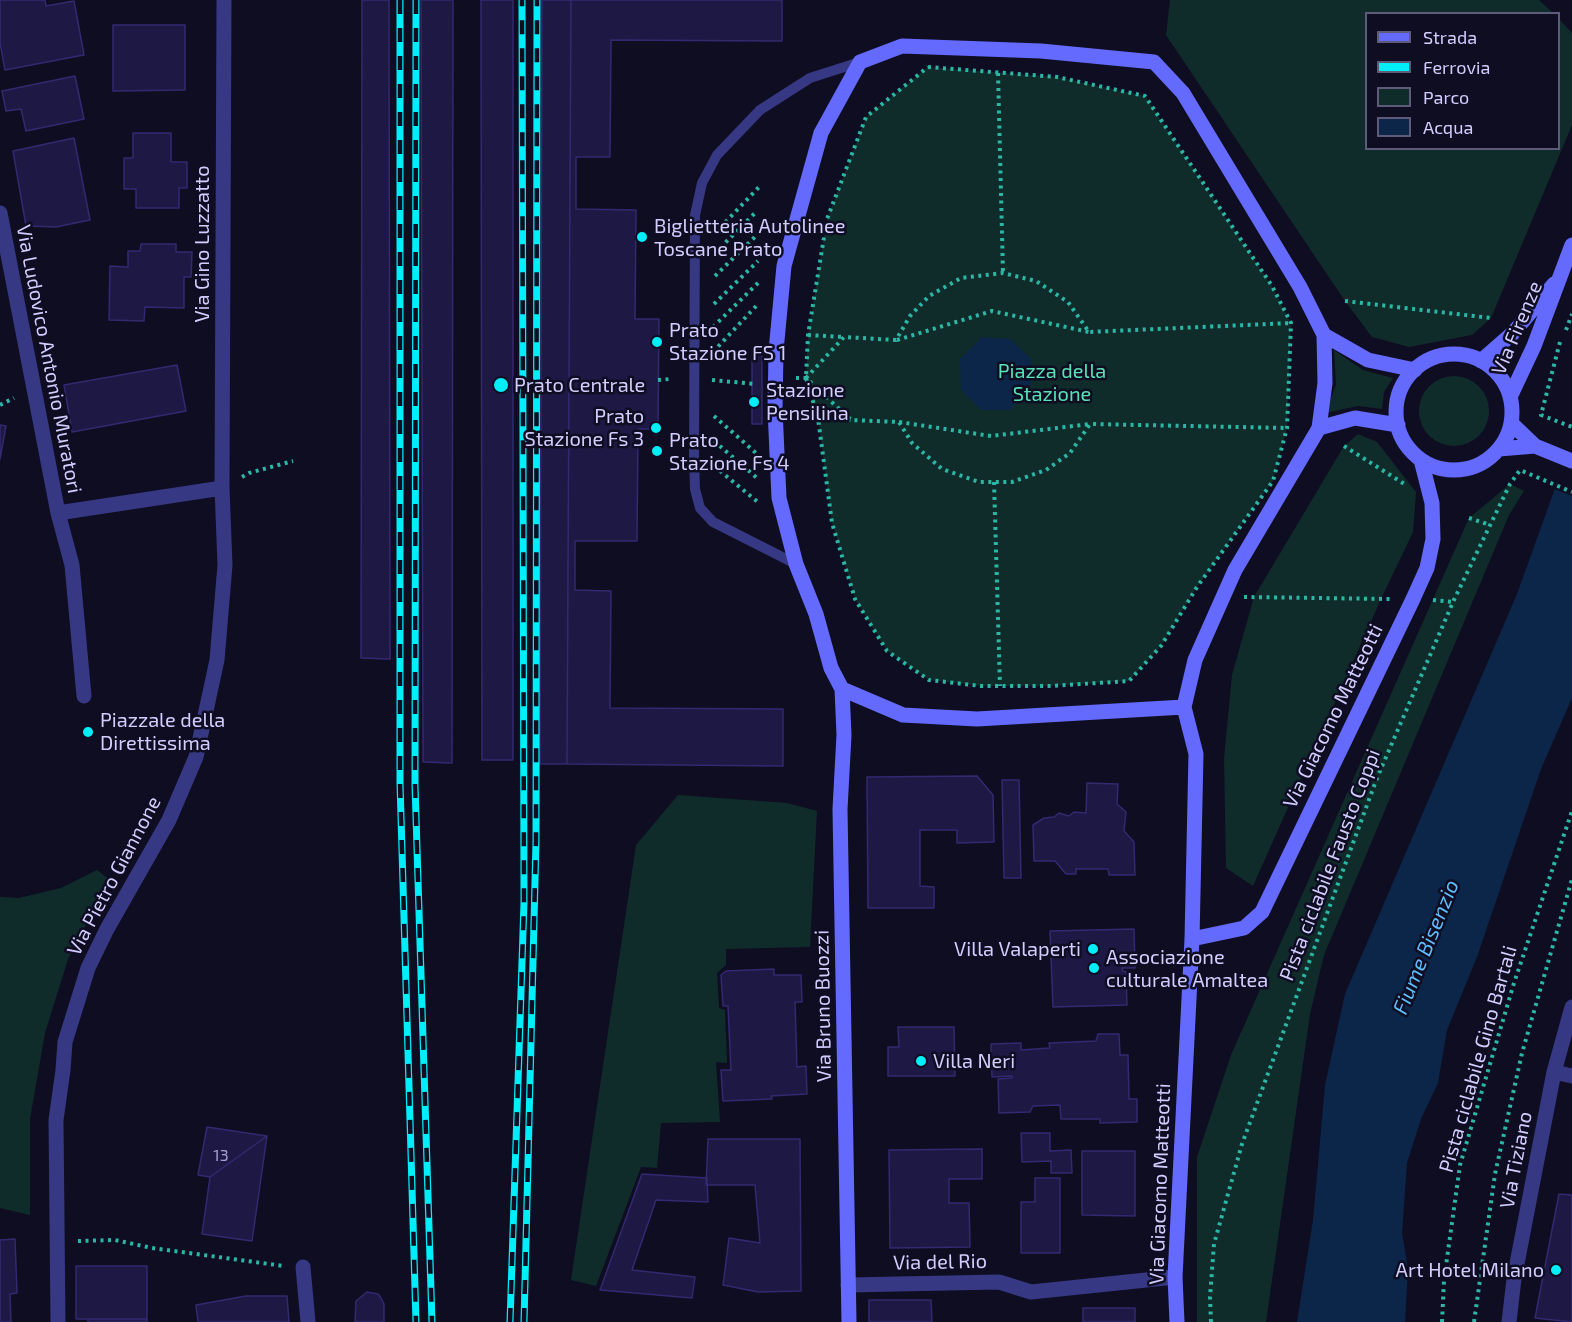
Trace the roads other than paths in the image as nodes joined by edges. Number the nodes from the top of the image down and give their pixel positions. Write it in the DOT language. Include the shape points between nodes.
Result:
graph roads {
  1 [pos="224,0"];
  2 [pos="860,62"];
  3 [pos="0,213"];
  4 [pos="1572,245"];
  5 [pos="5,260"];
  6 [pos="1561,275"];
  7 [pos="1324,334"];
  8 [pos="1481,361"];
  9 [pos="1415,370"];
  10 [pos="1510,397"];
  11 [pos="1511,423"];
  12 [pos="1398,425"];
  13 [pos="1319,428"];
  14 [pos="1535,446"];
  15 [pos="1499,449"];
  16 [pos="1421,459"];
  17 [pos="1572,460"];
  18 [pos="222,488"];
  19 [pos="58,513"];
  20 [pos="796,564"];
  21 [pos="842,689"];
  22 [pos="84,696"];
  23 [pos="1184,707"];
  24 [pos="1192,939"];
  25 [pos="1572,1007"];
  26 [pos="1554,1072"];
  27 [pos="1572,1076"];
  28 [pos="303,1267"];
  29 [pos="1175,1277"];
  30 [pos="848,1286"];
  31 [pos="58,1322"];
  32 [pos="308,1322"];
  33 [pos="849,1322"];
  34 [pos="1177,1322"];
  35 [pos="1509,1322"];
  1 -- 18 [label="street, Via Gino Luzzatto"];
  2 -- 7 [label="street" via="902,46 1041,51 1154,62 1183,93 1300,287"];
  2 -- 20 [label="street" via="820,133 784,266 775,416 779,498"];
  2 -- 20 [label="lane" via="810,78 760,110 717,155 702,183 695,215 694,454 700,508 713,522"];
  3 -- 5 [label="street, Via Ludovico Antonio Muratori"];
  4 -- 6 [label="street, Via Firenze"];
  5 -- 19 [label="street, Via Ludovico Antonio Muratori"];
  6 -- 8 [label="street, Via Firenze" via="1513,333"];
  6 -- 10 [label="street, Via Firenze"];
  7 -- 9 [label="street" via="1368,360"];
  7 -- 13 [label="street" via="1325,383"];
  8 -- 9 [label="street" via="1447,355 1430,359"];
  8 -- 10 [label="street" via="1504,382"];
  9 -- 12 [label="street" via="1399,395"];
  10 -- 11 [label="street"];
  11 -- 14 [label="street"];
  11 -- 15 [label="street"];
  12 -- 13 [label="street" via="1355,418"];
  12 -- 16 [label="street" via="1411,450"];
  13 -- 23 [label="street" via="1235,570 1195,660"];
  14 -- 15 [label="street"];
  14 -- 17 [label="street"];
  15 -- 16 [label="street" via="1469,468 1436,467"];
  16 -- 24 [label="street, Via Giacomo Matteotti" via="1432,503 1433,539 1427,568 1413,599 1262,912 1244,928"];
  18 -- 19 [label="street, Via Ludovico Antonio Muratori"];
  18 -- 31 [label="street, Via Pietro Giannone" via="225,565 217,660 196,758 169,820 88,968 65,1042 56,1120"];
  19 -- 22 [label="street, Via Ludovico Antonio Muratori" via="72,565"];
  20 -- 21 [label="street" via="816,614 831,668"];
  21 -- 23 [label="street" via="903,715 935,717 977,719"];
  21 -- 30 [label="street, Via Bruno Buozzi" via="840,809"];
  23 -- 24 [label="street, Via Giacomo Matteotti" via="1196,754"];
  24 -- 29 [label="street, Via Giacomo Matteotti"];
  25 -- 26 [label="street, Via Tiziano"];
  26 -- 27 [label="street"];
  26 -- 35 [label="street, Via Tiziano"];
  28 -- 32 [label="street"];
  29 -- 30 [label="street, Via del Rio" via="1031,1292 999,1282"];
  29 -- 34 [label="street, Via Giacomo Matteotti"];
  30 -- 33 [label="street, Via Bruno Buozzi"];
}
